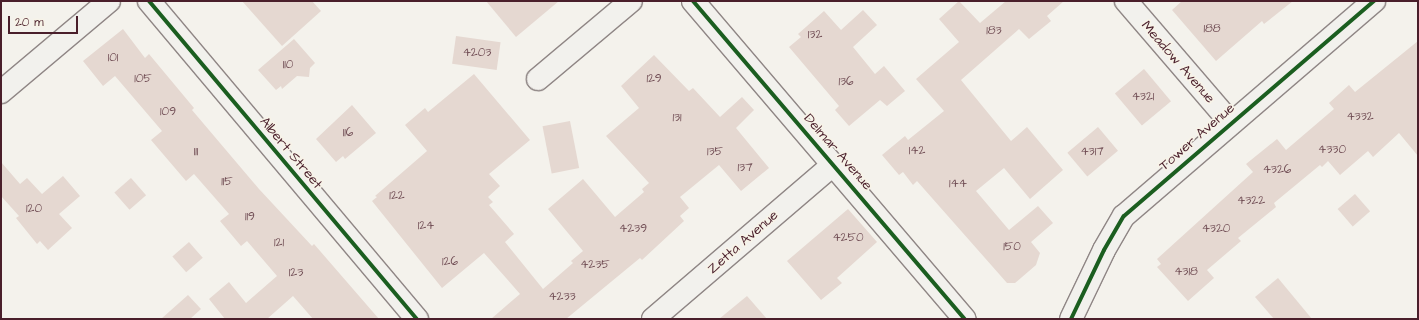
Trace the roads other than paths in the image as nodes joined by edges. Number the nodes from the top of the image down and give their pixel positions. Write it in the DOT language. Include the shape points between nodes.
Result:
graph roads {
  1 [pos="109,1"];
  2 [pos="149,1"];
  3 [pos="631,1"];
  4 [pos="693,1"];
  5 [pos="1126,1"];
  6 [pos="1374,1"];
  7 [pos="538,79"];
  8 [pos="1,92"];
  9 [pos="1230,122"];
  10 [pos="834,164"];
  11 [pos="417,319"];
  12 [pos="653,319"];
  13 [pos="965,319"];
  14 [pos="1071,319"];
  1 -- 8 [label="street"];
  2 -- 11 [label="street, Albert Street"];
  3 -- 7 [label="street"];
  4 -- 10 [label="street, Delmar Avenue"];
  5 -- 9 [label="street, Meadow Avenue"];
  6 -- 9 [label="street, Tower Avenue"];
  9 -- 14 [label="street, Tower Avenue" via="1124,216 1104,250"];
  10 -- 12 [label="street, Zetta Avenue"];
  10 -- 13 [label="street, Delmar Avenue"];
}
